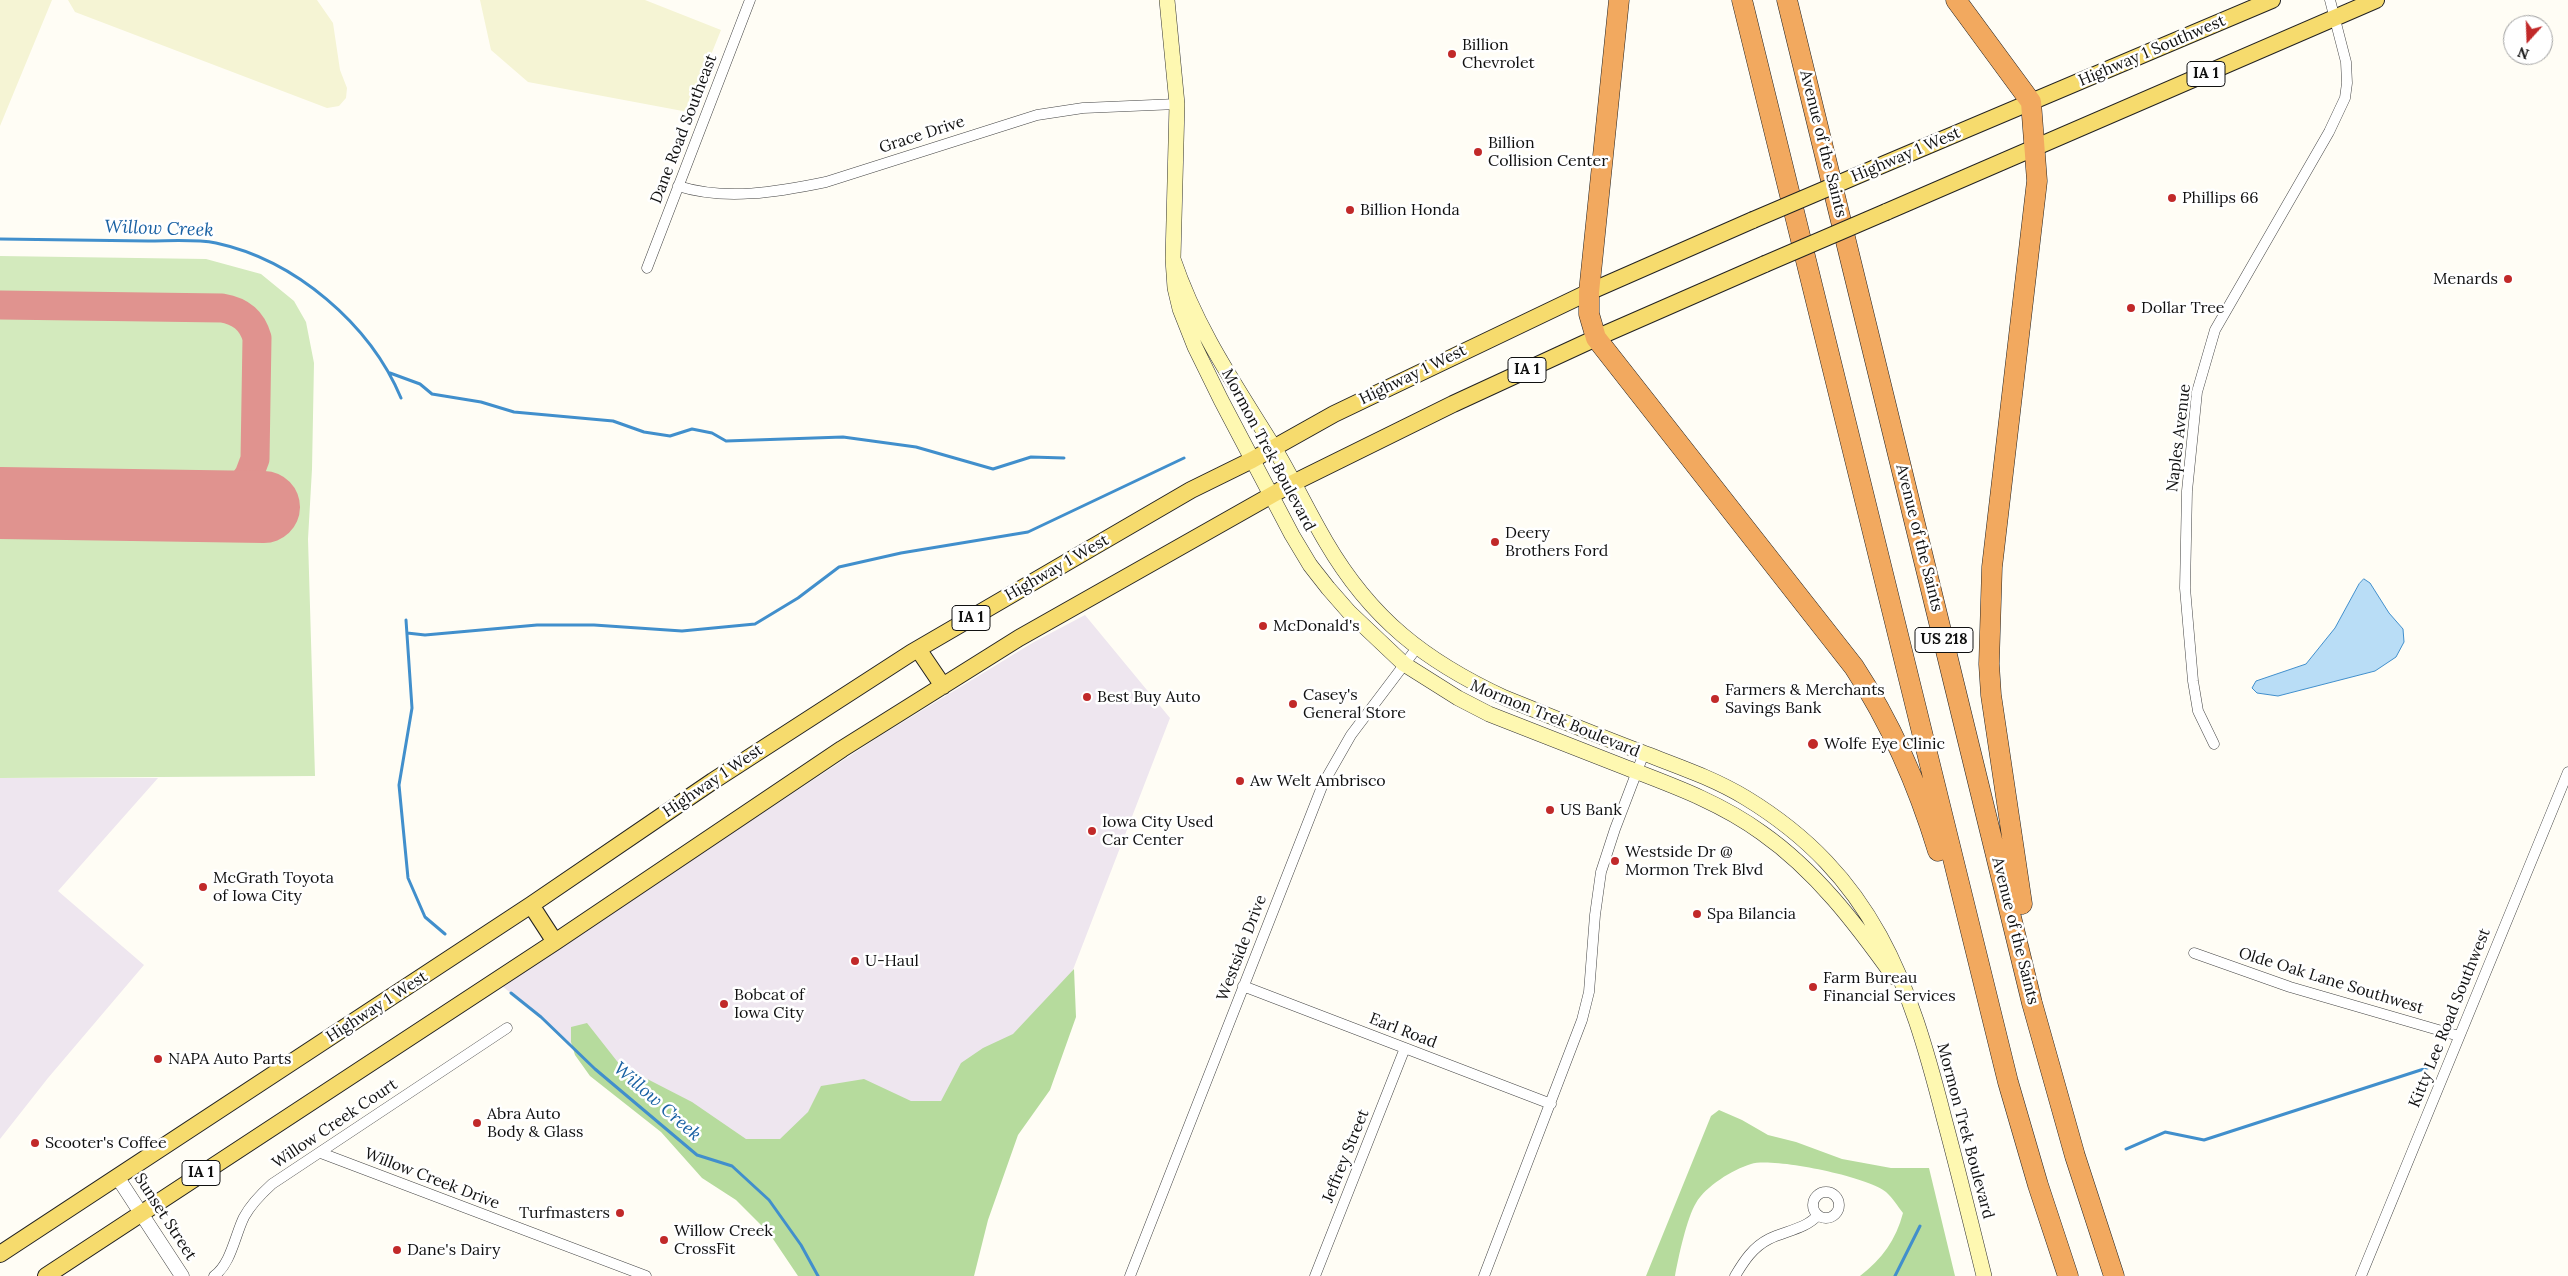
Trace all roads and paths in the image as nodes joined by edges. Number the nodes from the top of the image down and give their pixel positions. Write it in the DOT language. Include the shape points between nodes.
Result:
graph roads {
  1 [pos="750,0"];
  2 [pos="1167,0"];
  3 [pos="1619,0"];
  4 [pos="1742,0"];
  5 [pos="1787,0"];
  6 [pos="1956,0"];
  7 [pos="2272,0"];
  8 [pos="2330,0"];
  9 [pos="2376,0"];
  10 [pos="2336,17"];
  11 [pos="2031,102"];
  12 [pos="1177,104"];
  13 [pos="2036,147"];
  14 [pos="678,186"];
  15 [pos="1173,259"];
  16 [pos="647,268"];
  17 [pos="1589,292"];
  18 [pos="1596,338"];
  19 [pos="1274,448"];
  20 [pos="1252,460"];
  21 [pos="1293,483"];
  22 [pos="1271,495"];
  23 [pos="918,649"];
  24 [pos="1416,649"];
  25 [pos="1404,664"];
  26 [pos="943,686"];
  27 [pos="2214,744"];
  28 [pos="1644,753"];
  29 [pos="1637,772"];
  30 [pos="2568,772"];
  31 [pos="531,905"];
  32 [pos="555,942"];
  33 [pos="2194,953"];
  34 [pos="1243,986"];
  35 [pos="1908,996"];
  36 [pos="1991,1014"];
  37 [pos="507,1028"];
  38 [pos="2459,1036"];
  39 [pos="1404,1048"];
  40 [pos="2052,1079"];
  41 [pos="1551,1104"];
  42 [pos="321,1152"];
  43 [pos="118,1178"];
  44 [pos="141,1212"];
  45 [pos="1818,1215"];
  46 [pos="0,1254"];
  47 [pos="46,1276"];
  48 [pos="182,1276"];
  49 [pos="214,1276"];
  50 [pos="646,1276"];
  51 [pos="1130,1276"];
  52 [pos="1315,1276"];
  53 [pos="1484,1276"];
  54 [pos="1735,1276"];
  55 [pos="1984,1276"];
  56 [pos="2068,1276"];
  57 [pos="2114,1276"];
  58 [pos="2360,1276"];
  1 -- 14 [label="street, Dane Road Southeast"];
  2 -- 12 [label="main road, Mormon Trek Boulevard"];
  3 -- 17 [label="highway"];
  4 -- 36 [label="highway, US 218"];
  5 -- 40 [label="highway, Avenue of the Saints / US 218"];
  6 -- 11 [label="highway"];
  7 -- 11 [label="main road, Highway 1 Southwest / IA 1"];
  8 -- 10 [label="street, Naples Avenue"];
  9 -- 10 [label="main road, IA 1"];
  10 -- 13 [label="main road, IA 1"];
  10 -- 27 [label="street, Naples Avenue" via="2346,62 2344,98 2329,132 2215,330 2197,392 2186,491 2185,588 2198,711"];
  11 -- 13 [label="highway"];
  11 -- 17 [label="main road, Highway 1 West / IA 1, bridge"];
  12 -- 14 [label="street, Grace Drive" via="1083,108 1037,114 826,182 799,187 739,194"];
  12 -- 15 [label="main road, Mormon Trek Boulevard"];
  13 -- 18 [label="main road, IA 1, bridge"];
  13 -- 40 [label="highway" via="2037,181 1992,567 1989,664 2014,864"];
  14 -- 16 [label="street, Dane Road Southeast"];
  15 -- 19 [label="main road, Mormon Trek Boulevard" via="1202,332"];
  15 -- 20 [label="main road, Mormon Trek Boulevard" via="1180,308 1204,365"];
  17 -- 18 [label="highway" via="1589,314"];
  17 -- 19 [label="main road, Highway 1 West / IA 1" via="1334,414"];
  18 -- 21 [label="main road, IA 1"];
  18 -- 36 [label="highway" via="1837,643 1876,700 1924,803"];
  19 -- 20 [label="main road, Highway 1 West / IA 1"];
  19 -- 21 [label="main road, Mormon Trek Boulevard"];
  20 -- 22 [label="main road, Mormon Trek Boulevard"];
  20 -- 23 [label="main road, Highway 1 West / IA 1" via="1191,490"];
  21 -- 22 [label="main road, IA 1"];
  21 -- 24 [label="main road, Mormon Trek Boulevard" via="1345,572 1382,618"];
  22 -- 25 [label="main road, Mormon Trek Boulevard" via="1296,542 1322,580 1349,612"];
  22 -- 26 [label="main road, IA 1" via="1019,638"];
  23 -- 26 [label="main road"];
  23 -- 31 [label="main road, Highway 1 West / IA 1" via="713,781"];
  24 -- 25 [label="street, Westside Drive"];
  24 -- 28 [label="main road, Mormon Trek Boulevard" via="1454,673 1505,698"];
  25 -- 29 [label="main road, Mormon Trek Boulevard" via="1489,714"];
  25 -- 34 [label="street, Westside Drive" via="1351,735 1323,784"];
  26 -- 32 [label="main road, IA 1" via="842,749"];
  28 -- 29 [label="street"];
  28 -- 35 [label="main road, Mormon Trek Boulevard" via="1714,781 1775,817 1803,839 1839,878 1870,919 1890,953"];
  29 -- 35 [label="main road, Mormon Trek Boulevard" via="1712,802 1784,850 1842,908"];
  29 -- 41 [label="street" via="1601,872 1590,983 1582,1020"];
  30 -- 38 [label="street, Kitty Lee Road Southwest"];
  31 -- 32 [label="main road"];
  31 -- 43 [label="main road, Highway 1 West / IA 1"];
  32 -- 44 [label="main road, IA 1"];
  33 -- 38 [label="street, Olde Oak Lane Southwest" via="2290,987"];
  34 -- 39 [label="street, Earl Road"];
  34 -- 51 [label="street, Westside Drive"];
  35 -- 55 [label="main road, Mormon Trek Boulevard" via="1927,1053"];
  36 -- 56 [label="highway, US 218" via="2015,1109"];
  37 -- 42 [label="street, Willow Creek Court"];
  38 -- 58 [label="street, Kitty Lee Road Southwest"];
  39 -- 41 [label="street, Earl Road"];
  39 -- 52 [label="street, Jeffrey Street"];
  40 -- 57 [label="highway, Avenue of the Saints / US 218"];
  41 -- 53 [label="street"];
  42 -- 49 [label="street, Willow Creek Court" via="272,1184 253,1204 224,1266"];
  42 -- 50 [label="street, Willow Creek Drive"];
  43 -- 44 [label="street, Sunset Street"];
  43 -- 46 [label="main road, Highway 1 West / IA 1"];
  44 -- 47 [label="main road, IA 1"];
  44 -- 48 [label="street, Sunset Street"];
  45 -- 54 [label="street" via="1806,1225 1757,1247"];
}
